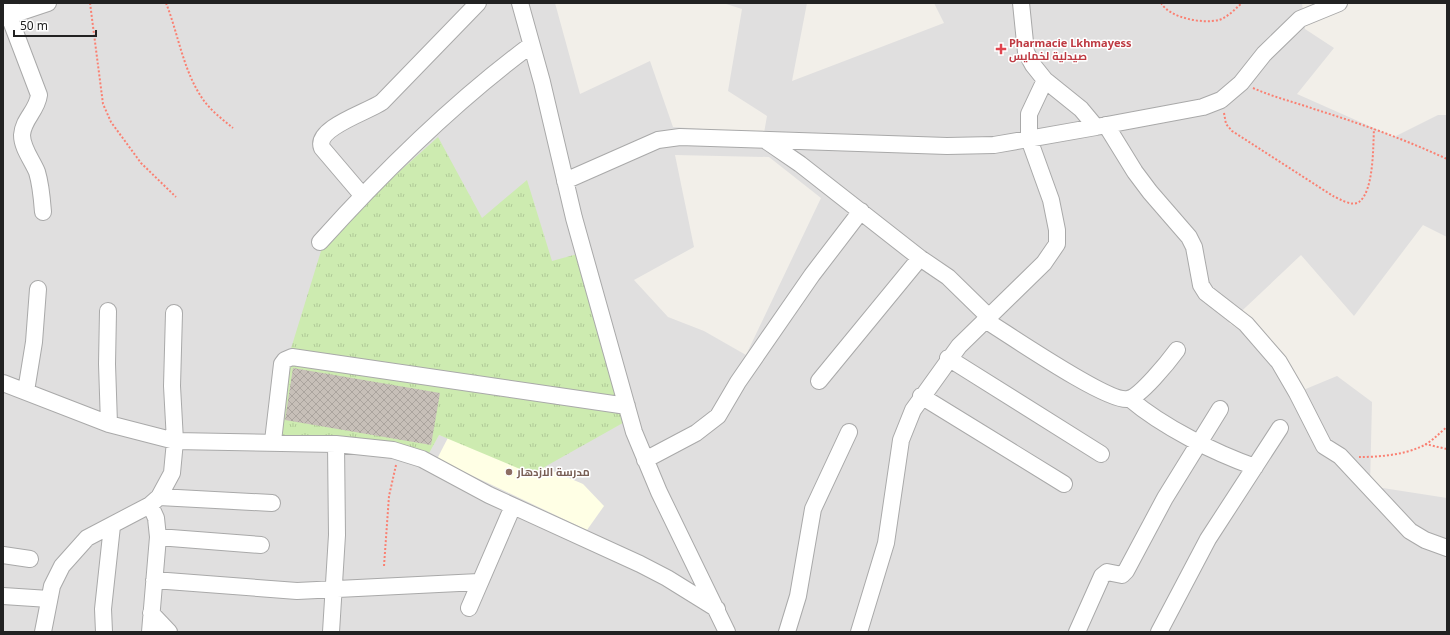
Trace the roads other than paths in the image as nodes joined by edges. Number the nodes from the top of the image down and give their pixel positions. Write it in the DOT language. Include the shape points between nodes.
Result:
graph roads {
  1 [pos="48,3"];
  2 [pos="478,3"];
  3 [pos="520,3"];
  4 [pos="1021,3"];
  5 [pos="1339,3"];
  6 [pos="8,12"];
  7 [pos="531,45"];
  8 [pos="1044,80"];
  9 [pos="1101,126"];
  10 [pos="1029,139"];
  11 [pos="765,140"];
  12 [pos="565,181"];
  13 [pos="362,195"];
  14 [pos="861,211"];
  15 [pos="43,212"];
  16 [pos="320,242"];
  17 [pos="920,258"];
  18 [pos="38,289"];
  19 [pos="108,311"];
  20 [pos="174,313"];
  21 [pos="987,318"];
  22 [pos="1177,350"];
  23 [pos="948,358"];
  24 [pos="819,381"];
  25 [pos="3,383"];
  26 [pos="26,392"];
  27 [pos="921,396"];
  28 [pos="1130,399"];
  29 [pos="627,406"];
  30 [pos="1220,409"];
  31 [pos="109,424"];
  32 [pos="1280,428"];
  33 [pos="849,432"];
  34 [pos="175,441"];
  35 [pos="272,441"];
  36 [pos="1199,443"];
  37 [pos="336,444"];
  38 [pos="1101,454"];
  39 [pos="645,460"];
  40 [pos="1255,467"];
  41 [pos="1064,484"];
  42 [pos="154,501"];
  43 [pos="272,503"];
  44 [pos="513,506"];
  45 [pos="112,526"];
  46 [pos="158,537"];
  47 [pos="261,545"];
  48 [pos="1447,548"];
  49 [pos="3,555"];
  50 [pos="30,560"];
  51 [pos="154,580"];
  52 [pos="479,582"];
  53 [pos="334,590"];
  54 [pos="3,596"];
  55 [pos="49,600"];
  56 [pos="469,608"];
  57 [pos="717,609"];
  58 [pos="152,613"];
  59 [pos="43,632"];
  60 [pos="104,632"];
  61 [pos="150,632"];
  62 [pos="169,632"];
  63 [pos="331,632"];
  64 [pos="727,632"];
  65 [pos="788,632"];
  66 [pos="859,632"];
  67 [pos="1077,632"];
  68 [pos="1159,632"];
  1 -- 6 [label="street"];
  2 -- 13 [label="street" via="382,102 332,127 320,141 322,148"];
  3 -- 7 [label="street"];
  4 -- 8 [label="street" via="1026,52"];
  5 -- 9 [label="street" via="1300,19 1264,54 1241,83 1221,100 1203,107"];
  6 -- 15 [label="street" via="39,95 38,104 28,118 22,135 41,186"];
  7 -- 12 [label="street"];
  7 -- 13 [label="street" via="498,69"];
  8 -- 9 [label="street"];
  8 -- 10 [label="street" via="1029,114"];
  9 -- 10 [label="street"];
  9 -- 48 [label="street" via="1150,192 1189,237 1194,247 1201,285 1206,293 1242,321 1269,349 1286,372 1324,446 1340,456 1410,531"];
  10 -- 11 [label="street" via="994,145 947,146"];
  10 -- 21 [label="street" via="1051,200 1057,244 1044,263"];
  11 -- 12 [label="street" via="680,137 658,140"];
  11 -- 14 [label="street"];
  12 -- 29 [label="street"];
  13 -- 16 [label="street"];
  14 -- 17 [label="street"];
  14 -- 39 [label="street" via="812,275 738,382 718,416 696,433"];
  17 -- 21 [label="street" via="955,283"];
  17 -- 24 [label="street"];
  18 -- 26 [label="street" via="34,342"];
  19 -- 31 [label="street"];
  20 -- 34 [label="street" via="172,378"];
  21 -- 23 [label="street"];
  21 -- 28 [label="street" via="1084,382 1114,398"];
  22 -- 28 [label="street" via="1153,379"];
  23 -- 27 [label="street"];
  23 -- 38 [label="street"];
  25 -- 26 [label="street"];
  26 -- 31 [label="street"];
  27 -- 41 [label="street"];
  27 -- 66 [label="street" via="901,440 886,543"];
  28 -- 36 [label="street"];
  29 -- 35 [label="street" via="292,357 282,364"];
  29 -- 39 [label="street"];
  30 -- 36 [label="street"];
  31 -- 34 [label="street"];
  32 -- 40 [label="street"];
  33 -- 65 [label="street" via="813,509 798,596"];
  34 -- 35 [label="street"];
  34 -- 42 [label="street" via="172,473"];
  35 -- 37 [label="street"];
  36 -- 40 [label="street"];
  36 -- 67 [label="street" via="1165,498 1126,571 1122,575 1107,572 1102,576"];
  37 -- 44 [label="street" via="372,447 422,459"];
  37 -- 53 [label="street" via="337,535"];
  39 -- 57 [label="street"];
  40 -- 68 [label="street" via="1208,539"];
  42 -- 43 [label="street"];
  42 -- 45 [label="street"];
  42 -- 46 [label="street"];
  44 -- 52 [label="street"];
  44 -- 57 [label="street" via="640,564"];
  45 -- 55 [label="street" via="87,538 62,566 52,586"];
  45 -- 60 [label="street" via="103,608"];
  46 -- 47 [label="street"];
  46 -- 51 [label="street"];
  49 -- 50 [label="street"];
  51 -- 53 [label="street" via="297,591"];
  51 -- 58 [label="street"];
  52 -- 53 [label="street"];
  52 -- 56 [label="street"];
  53 -- 63 [label="street"];
  54 -- 55 [label="street"];
  55 -- 59 [label="street"];
  57 -- 64 [label="street"];
  58 -- 61 [label="street"];
  58 -- 62 [label="street"];
}
